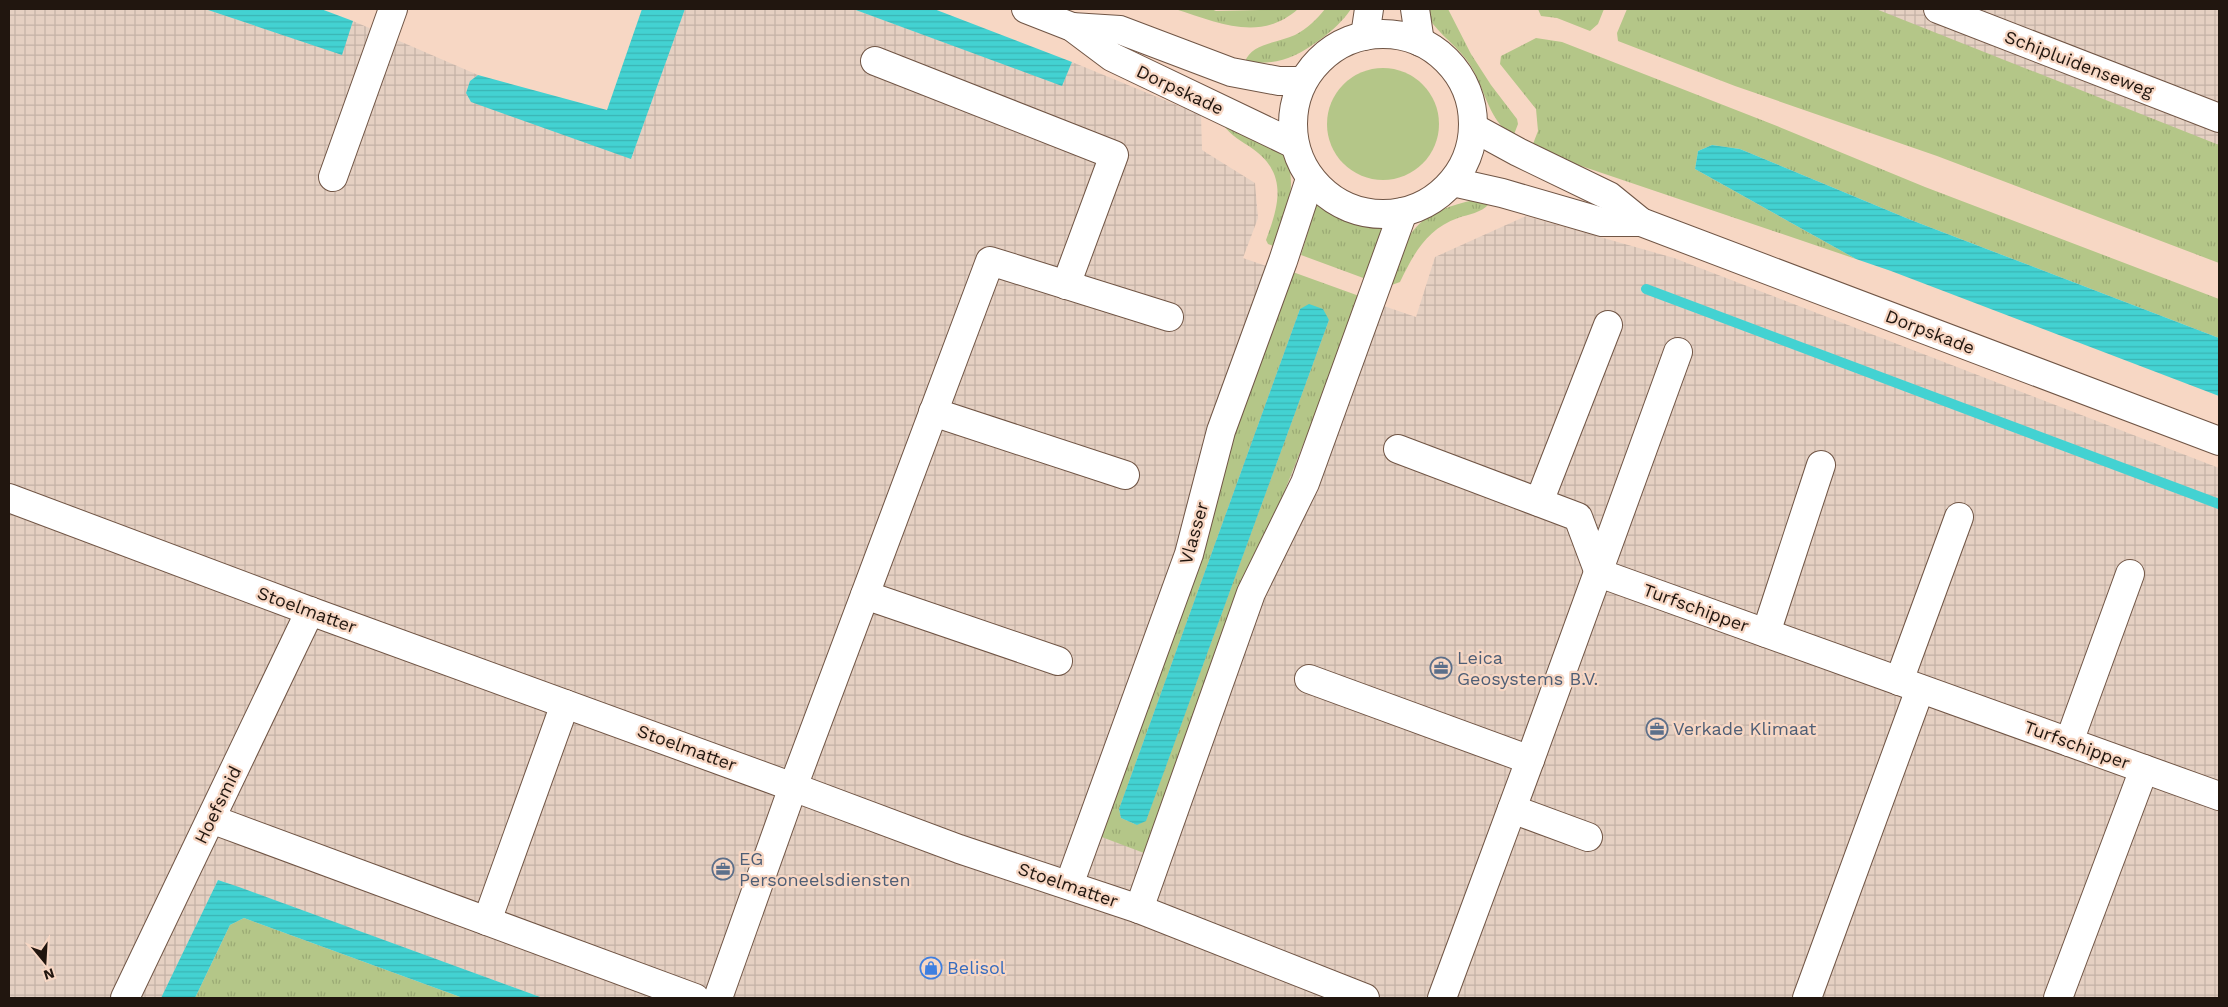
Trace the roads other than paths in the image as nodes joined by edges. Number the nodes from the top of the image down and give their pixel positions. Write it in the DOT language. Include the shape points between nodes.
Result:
graph roads {
  1 [pos="393,9"];
  2 [pos="1026,9"];
  3 [pos="1369,9"];
  4 [pos="1415,9"];
  5 [pos="1938,9"];
  6 [pos="1072,27"];
  7 [pos="1365,36"];
  8 [pos="1420,42"];
  9 [pos="875,61"];
  10 [pos="1303,82"];
  11 [pos="2219,118"];
  12 [pos="1474,128"];
  13 [pos="1294,144"];
  14 [pos="333,177"];
  15 [pos="1310,178"];
  16 [pos="1453,182"];
  17 [pos="1403,212"];
  18 [pos="1641,222"];
  19 [pos="1066,285"];
  20 [pos="1169,317"];
  21 [pos="1608,325"];
  22 [pos="1678,352"];
  23 [pos="933,412"];
  24 [pos="2219,441"];
  25 [pos="1398,449"];
  26 [pos="1821,464"];
  27 [pos="1125,475"];
  28 [pos="9,498"];
  29 [pos="1539,502"];
  30 [pos="1959,517"];
  31 [pos="1599,573"];
  32 [pos="2130,574"];
  33 [pos="865,595"];
  34 [pos="310,611"];
  35 [pos="1766,633"];
  36 [pos="1058,661"];
  37 [pos="1309,679"];
  38 [pos="1910,685"];
  39 [pos="565,704"];
  40 [pos="2069,742"];
  41 [pos="1530,760"];
  42 [pos="2144,769"];
  43 [pos="793,787"];
  44 [pos="2219,793"];
  45 [pos="1512,809"];
  46 [pos="211,820"];
  47 [pos="1588,837"];
  48 [pos="1069,885"];
  49 [pos="1138,909"];
  50 [pos="487,921"];
  51 [pos="125,998"];
  52 [pos="695,998"];
  53 [pos="718,998"];
  54 [pos="1365,998"];
  55 [pos="1442,998"];
  56 [pos="1807,998"];
  57 [pos="2058,998"];
  1 -- 14 [label="street"];
  2 -- 6 [label="street, Dorpskade"];
  3 -- 7 [label="street"];
  4 -- 8 [label="street"];
  5 -- 11 [label="street, Schipluidenseweg"];
  6 -- 10 [label="street, Dorpskade" via="1120,30 1231,72"];
  6 -- 13 [label="street, Dorpskade" via="1112,57"];
  7 -- 8 [label="street" via="1393,34"];
  7 -- 10 [label="street" via="1340,45 1319,60"];
  8 -- 12 [label="street" via="1439,52 1454,68 1472,106"];
  9 -- 19 [label="street" via="1114,155"];
  10 -- 13 [label="street" via="1294,108"];
  12 -- 16 [label="street" via="1467,157"];
  12 -- 18 [label="street, Dorpskade" via="1609,196"];
  13 -- 15 [label="street"];
  15 -- 17 [label="street" via="1336,202 1369,214"];
  15 -- 48 [label="street, Vlasser" via="1221,431 1189,554"];
  16 -- 17 [label="street" via="1430,201"];
  16 -- 18 [label="street, Dorpskade" via="1602,222"];
  17 -- 49 [label="street" via="1305,483 1251,593"];
  18 -- 24 [label="street, Dorpskade"];
  19 -- 20 [label="street"];
  19 -- 23 [label="street" via="990,261"];
  21 -- 29 [label="street"];
  22 -- 31 [label="street"];
  23 -- 27 [label="street"];
  23 -- 33 [label="street"];
  25 -- 29 [label="street"];
  26 -- 35 [label="street"];
  28 -- 34 [label="street, Stoelmatter"];
  29 -- 31 [label="street" via="1578,517"];
  30 -- 38 [label="street"];
  31 -- 35 [label="street, Turfschipper"];
  31 -- 41 [label="street"];
  32 -- 40 [label="street"];
  33 -- 36 [label="street"];
  33 -- 43 [label="street"];
  34 -- 39 [label="street, Stoelmatter"];
  34 -- 46 [label="street, Hoefsmid"];
  35 -- 38 [label="street, Turfschipper"];
  37 -- 41 [label="street"];
  38 -- 40 [label="street, Turfschipper"];
  38 -- 56 [label="street"];
  39 -- 43 [label="street, Stoelmatter"];
  39 -- 50 [label="street"];
  40 -- 42 [label="street, Turfschipper"];
  41 -- 45 [label="street"];
  42 -- 44 [label="street, Turfschipper"];
  42 -- 57 [label="street"];
  43 -- 48 [label="street, Stoelmatter" via="959,850"];
  43 -- 53 [label="street"];
  45 -- 47 [label="street"];
  45 -- 55 [label="street"];
  46 -- 50 [label="street"];
  46 -- 51 [label="street, Hoefsmid"];
  48 -- 49 [label="street, Stoelmatter"];
  49 -- 54 [label="street, Stoelmatter"];
  50 -- 52 [label="street"];
}
